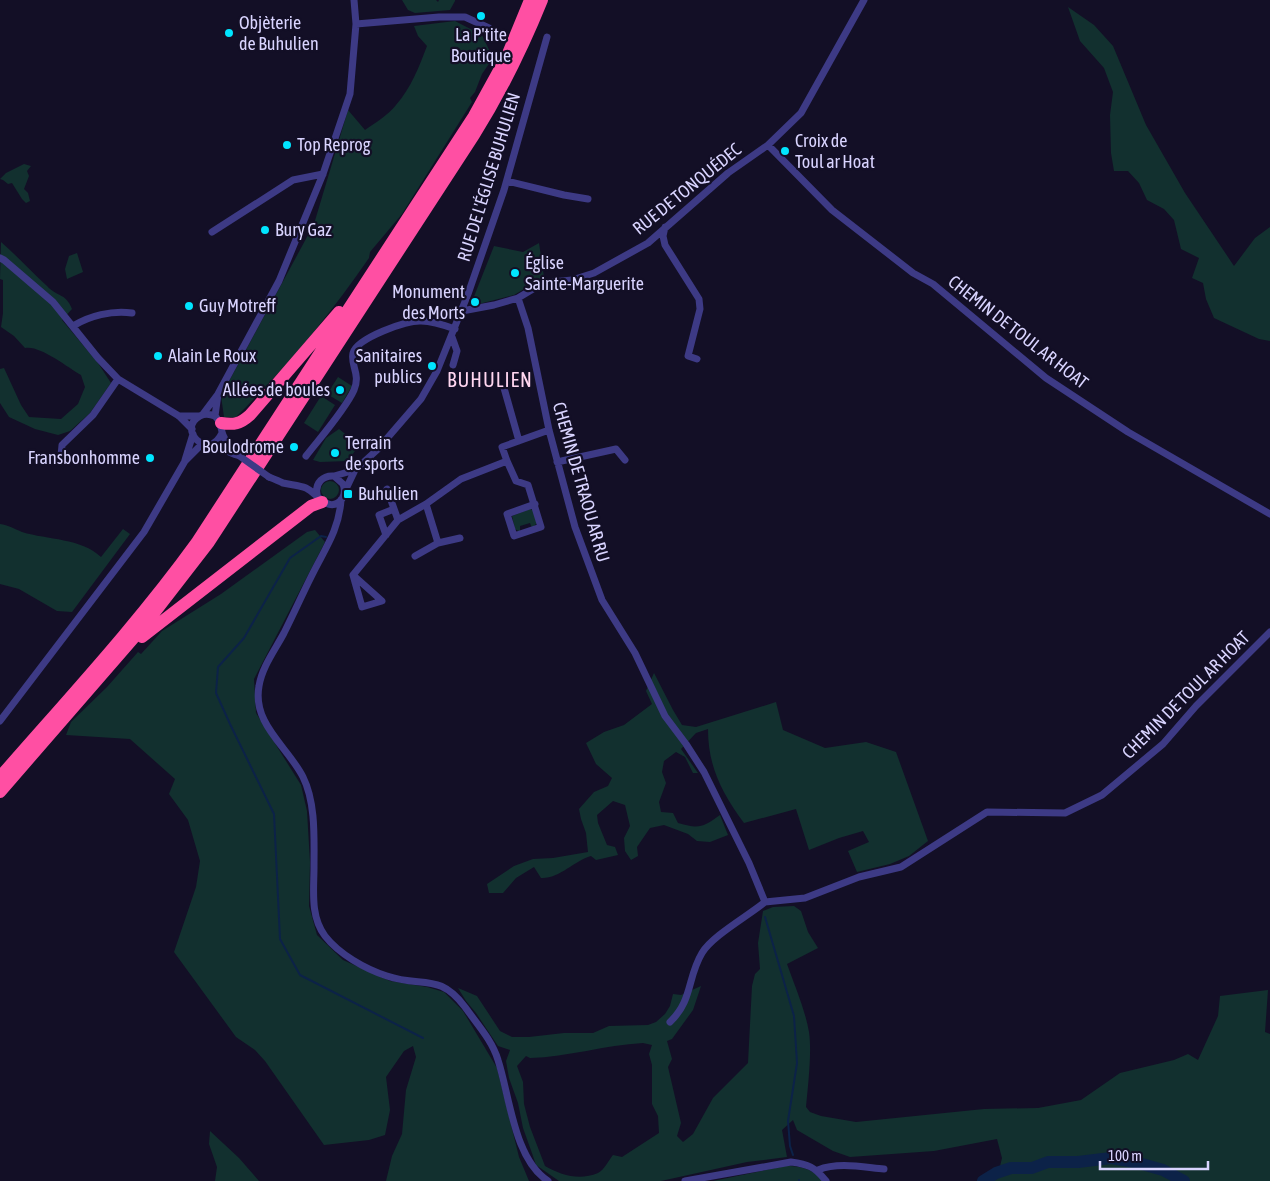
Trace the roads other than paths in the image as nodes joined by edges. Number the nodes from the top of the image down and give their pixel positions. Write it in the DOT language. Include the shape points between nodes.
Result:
graph roads {
  1 [pos="354,0"];
  2 [pos="530,0"];
  3 [pos="542,0"];
  4 [pos="864,0"];
  5 [pos="356,24"];
  6 [pos="488,28"];
  7 [pos="547,37"];
  8 [pos="768,145"];
  9 [pos="323,174"];
  10 [pos="507,181"];
  11 [pos="588,199"];
  12 [pos="666,227"];
  13 [pos="212,232"];
  14 [pos="0,258"];
  15 [pos="370,276"];
  16 [pos="518,298"];
  17 [pos="462,311"];
  18 [pos="132,313"];
  19 [pos="73,326"];
  20 [pos="455,329"];
  21 [pos="452,337"];
  22 [pos="697,359"];
  23 [pos="453,365"];
  24 [pos="118,379"];
  25 [pos="504,388"];
  26 [pos="218,394"];
  27 [pos="201,415"];
  28 [pos="179,416"];
  29 [pos="220,424"];
  30 [pos="549,430"];
  31 [pos="192,431"];
  32 [pos="519,441"];
  33 [pos="204,444"];
  34 [pos="61,456"];
  35 [pos="238,456"];
  36 [pos="306,456"];
  37 [pos="624,460"];
  38 [pos="185,461"];
  39 [pos="507,461"];
  40 [pos="558,462"];
  41 [pos="355,470"];
  42 [pos="334,476"];
  43 [pos="321,479"];
  44 [pos="300,486"];
  45 [pos="387,489"];
  46 [pos="344,492"];
  47 [pos="322,500"];
  48 [pos="341,500"];
  49 [pos="426,504"];
  50 [pos="535,504"];
  51 [pos="394,509"];
  52 [pos="1270,514"];
  53 [pos="398,520"];
  54 [pos="337,522"];
  55 [pos="386,535"];
  56 [pos="460,538"];
  57 [pos="438,543"];
  58 [pos="415,556"];
  59 [pos="353,575"];
  60 [pos="1270,632"];
  61 [pos="122,652"];
  62 [pos="0,721"];
  63 [pos="0,777"];
  64 [pos="0,792"];
  65 [pos="765,902"];
  66 [pos="670,1022"];
  67 [pos="884,1169"];
  68 [pos="818,1170"];
  69 [pos="548,1181"];
  70 [pos="685,1181"];
  71 [pos="826,1181"];
  1 -- 5 [label="street"];
  2 -- 15 [label="highway" via="507,56 474,116"];
  3 -- 61 [label="highway" via="516,62 469,144 209,542"];
  4 -- 8 [label="street, RUE DE TONQUÉDEC" via="801,113"];
  5 -- 6 [label="street" via="465,17"];
  5 -- 9 [label="street" via="350,94"];
  7 -- 10 [label="street, RUE DE L'ÉGLISE BUHULIEN"];
  8 -- 12 [label="street, RUE DE TONQUÉDEC" via="728,173"];
  8 -- 52 [label="street, CHEMIN DE TOUL AR HOAT" via="832,210 912,273 933,284 1046,378 1128,432"];
  9 -- 13 [label="street" via="293,180"];
  9 -- 26 [label="street" via="279,281"];
  10 -- 11 [label="street"];
  10 -- 17 [label="street, RUE DE L'ÉGLISE BUHULIEN"];
  12 -- 16 [label="street, RUE DE TONQUÉDEC" via="648,243 594,274 543,283"];
  12 -- 22 [label="street" via="662,236 665,245 698,299 700,309 688,356"];
  14 -- 19 [label="street" via="53,302"];
  15 -- 29 [label="highway" via="243,422"];
  15 -- 63 [label="highway" via="234,486 170,578"];
  16 -- 17 [label="street, RUE DE TONQUÉDEC"];
  16 -- 30 [label="street, CHEMIN DE TRAOU AR RU" via="528,328"];
  17 -- 20 [label="street, RUE DE L'ÉGLISE BUHULIEN"];
  18 -- 19 [label="street" via="121,311 84,318"];
  19 -- 24 [label="street"];
  20 -- 21 [label="street, RUE DE L'ÉGLISE BUHULIEN"];
  20 -- 36 [label="street" via="429,321 410,321 371,337 356,348 352,356 357,377 354,390"];
  21 -- 23 [label="street" via="457,351"];
  21 -- 41 [label="street, RUE DE L'ÉGLISE BUHULIEN" via="421,399"];
  24 -- 28 [label="street"];
  24 -- 34 [label="street" via="93,415 62,444"];
  25 -- 32 [label="street"];
  26 -- 27 [label="street"];
  26 -- 29 [label="street"];
  27 -- 28 [label="street"];
  27 -- 29 [label="street"];
  27 -- 31 [label="street" via="193,424"];
  28 -- 31 [label="street"];
  29 -- 33 [label="street" via="216,442"];
  29 -- 35 [label="street" via="227,443"];
  30 -- 32 [label="street"];
  30 -- 40 [label="street, CHEMIN DE TRAOU AR RU"];
  31 -- 33 [label="street" via="198,442"];
  31 -- 38 [label="street"];
  32 -- 39 [label="street" via="502,447"];
  33 -- 35 [label="street" via="218,446"];
  33 -- 38 [label="street"];
  35 -- 44 [label="street, bridge" via="269,477"];
  37 -- 40 [label="street" via="616,449"];
  38 -- 62 [label="street" via="144,532"];
  39 -- 49 [label="street" via="461,479"];
  39 -- 50 [label="street" via="516,480 528,485"];
  40 -- 65 [label="street, CHEMIN DE TRAOU AR RU" via="575,527 602,600 635,653 665,716 704,772"];
  41 -- 42 [label="street, RUE DE L'ÉGLISE BUHULIEN"];
  41 -- 46 [label="street, RUE DE L'ÉGLISE BUHULIEN"];
  42 -- 43 [label="street"];
  42 -- 46 [label="street" via="341,480"];
  43 -- 44 [label="street"];
  43 -- 47 [label="street" via="317,486"];
  44 -- 47 [label="street"];
  45 -- 51 [label="street"];
  46 -- 48 [label="street"];
  47 -- 48 [label="street" via="337,503"];
  47 -- 54 [label="street" via="334,510"];
  47 -- 61 [label="highway"];
  48 -- 54 [label="street"];
  49 -- 53 [label="street"];
  49 -- 57 [label="street"];
  50 -- 50 [label="street" via="507,514 514,536 541,527"];
  51 -- 53 [label="street"];
  51 -- 55 [label="street" via="378,515"];
  53 -- 55 [label="street"];
  54 -- 69 [label="street" via="258,686 263,718 303,776 310,796 316,917 328,939 353,960 387,976 429,982 456,995 498,1058 527,1159"];
  55 -- 59 [label="street"];
  56 -- 57 [label="street"];
  57 -- 58 [label="street"];
  59 -- 59 [label="street" via="362,608 382,601 360,581"];
  60 -- 65 [label="street, CHEMIN DE TOUL AR HOAT" via="1163,744 1102,795 1065,813 987,812 901,867 858,877 806,898"];
  61 -- 64 [label="highway"];
  65 -- 66 [label="street" via="707,946 696,965 685,1004"];
  67 -- 68 [label="street" via="828,1166"];
  68 -- 70 [label="street" via="790,1162"];
  68 -- 71 [label="street"];
}
